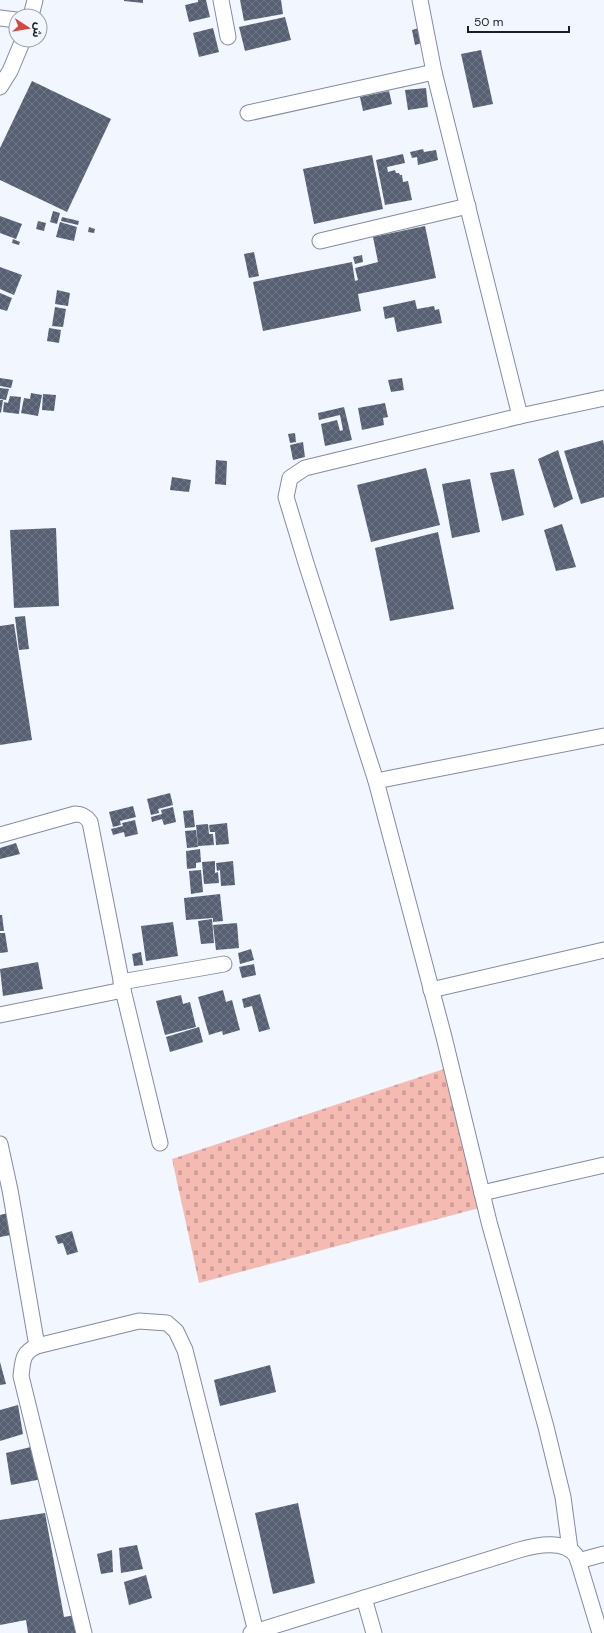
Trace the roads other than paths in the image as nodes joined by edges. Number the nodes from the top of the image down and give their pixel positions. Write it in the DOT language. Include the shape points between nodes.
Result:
graph roads {
  1 [pos="221,0"];
  2 [pos="420,0"];
  3 [pos="228,37"];
  4 [pos="20,48"];
  5 [pos="434,72"];
  6 [pos="0,87"];
  7 [pos="248,113"];
  8 [pos="468,206"];
  9 [pos="320,241"];
  10 [pos="604,398"];
  11 [pos="520,416"];
  12 [pos="604,736"];
  13 [pos="376,781"];
  14 [pos="0,835"];
  15 [pos="604,950"];
  16 [pos="224,964"];
  17 [pos="122,986"];
  18 [pos="431,990"];
  19 [pos="0,1015"];
  20 [pos="160,1143"];
  21 [pos="0,1144"];
  22 [pos="604,1165"];
  23 [pos="482,1193"];
  24 [pos="37,1346"];
  25 [pos="604,1554"];
  26 [pos="574,1555"];
  27 [pos="364,1598"];
  28 [pos="253,1632"];
  29 [pos="84,1633"];
  30 [pos="374,1633"];
  31 [pos="600,1633"];
  1 -- 3 [label="street"];
  2 -- 5 [label="street"];
  4 -- 6 [label="street"];
  5 -- 7 [label="street"];
  5 -- 8 [label="street"];
  8 -- 9 [label="street"];
  8 -- 11 [label="street"];
  10 -- 11 [label="street"];
  11 -- 13 [label="street" via="305,468 290,478 286,497"];
  12 -- 13 [label="street"];
  13 -- 18 [label="street"];
  14 -- 17 [label="street" via="75,814 82,814 88,818"];
  15 -- 18 [label="street"];
  16 -- 17 [label="street"];
  17 -- 19 [label="street"];
  17 -- 20 [label="street"];
  18 -- 23 [label="street"];
  21 -- 24 [label="street"];
  22 -- 23 [label="street"];
  23 -- 26 [label="street" via="546,1427"];
  24 -- 28 [label="street" via="139,1320 167,1323 176,1331 185,1350"];
  24 -- 29 [label="street" via="29,1350 23,1360 21,1376"];
  25 -- 26 [label="street"];
  26 -- 27 [label="street" via="557,1546 535,1546"];
  26 -- 31 [label="street"];
  27 -- 28 [label="street"];
  27 -- 30 [label="street"];
}
